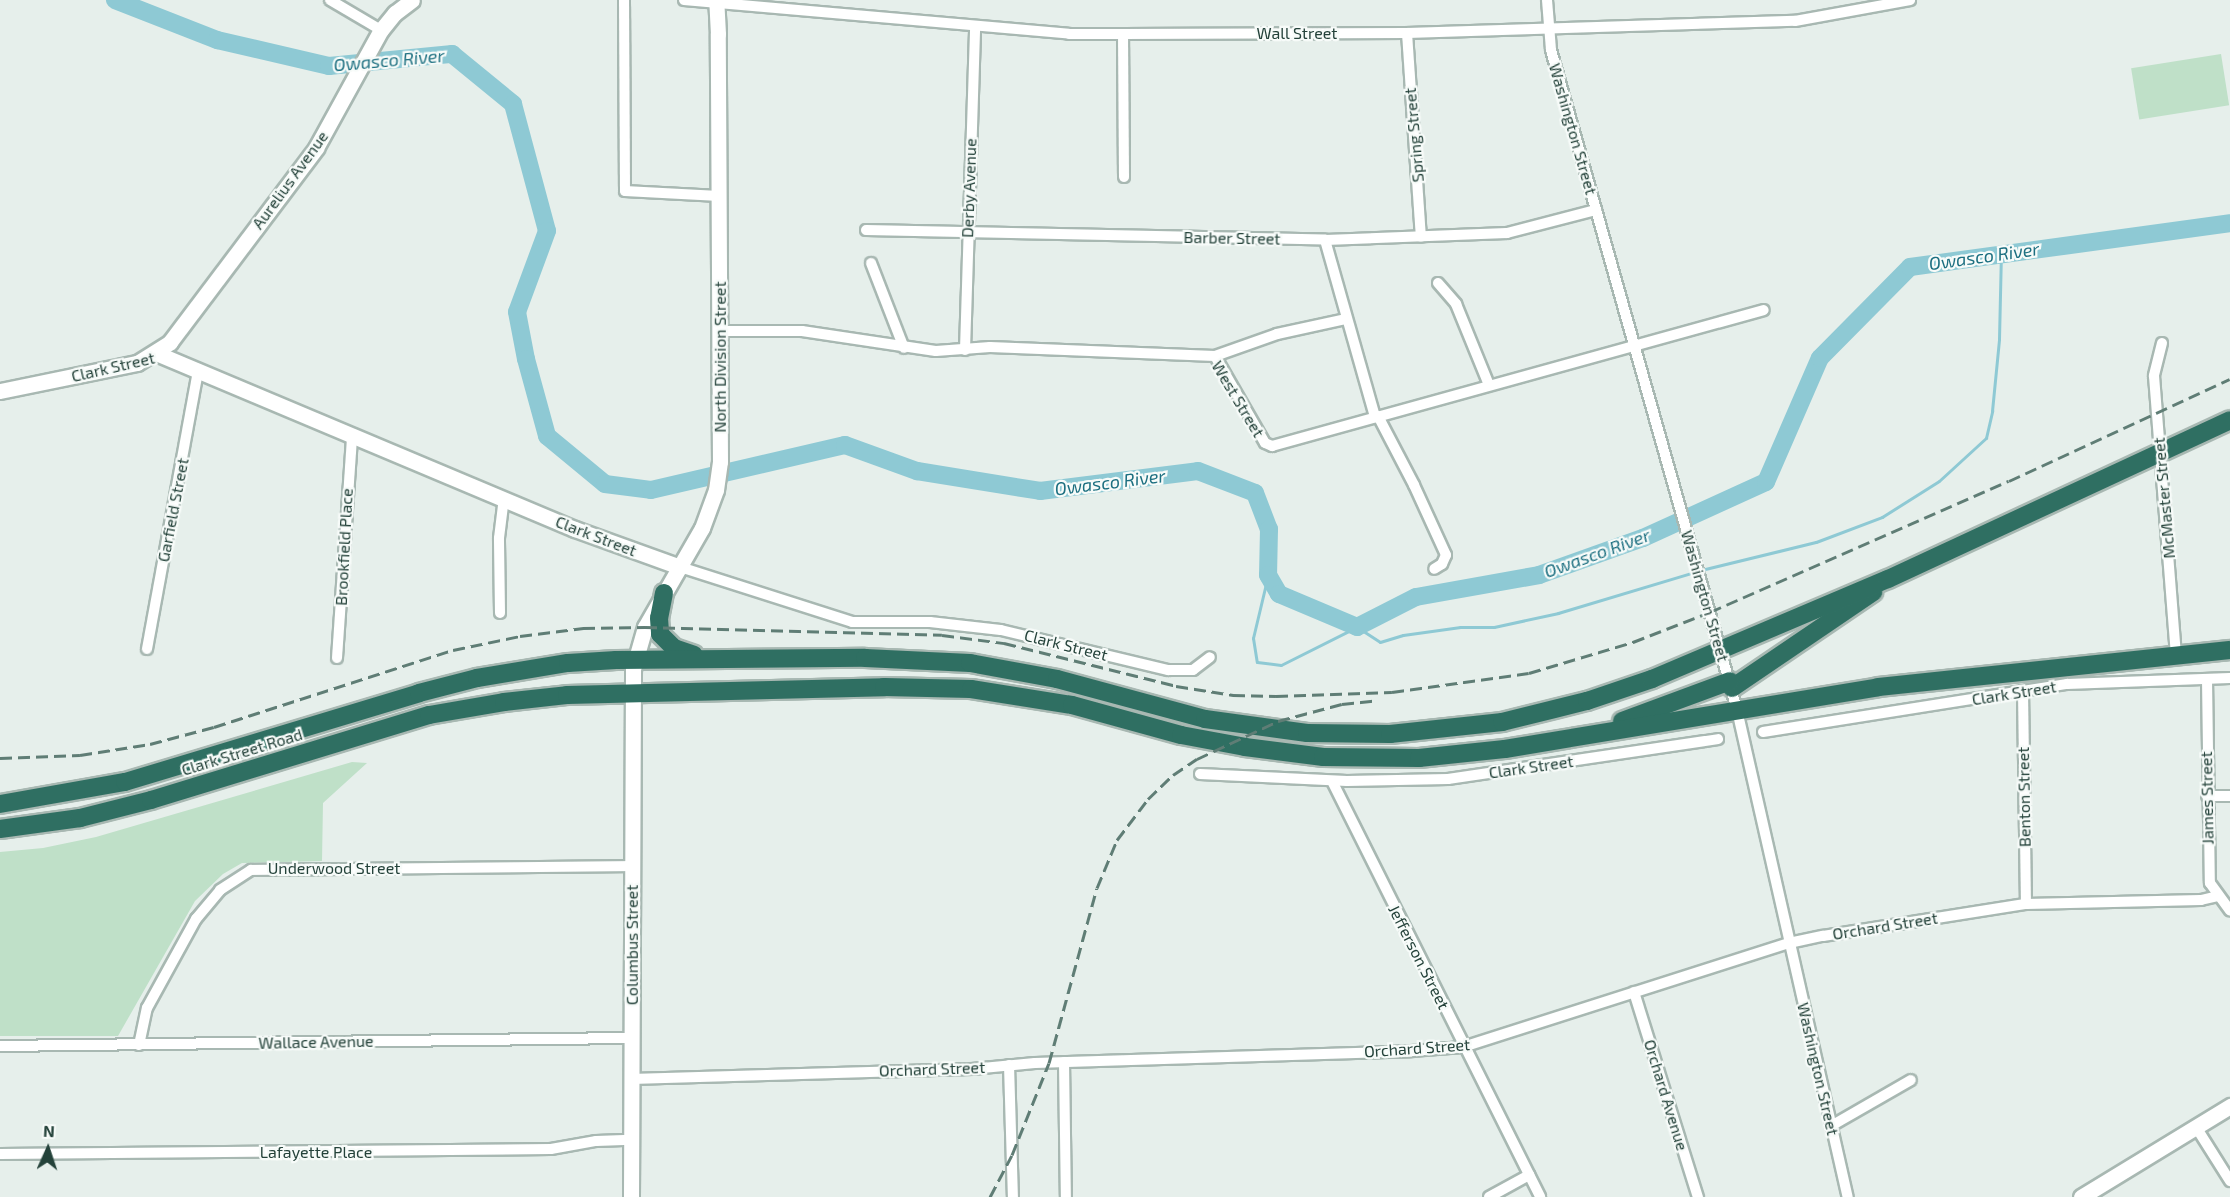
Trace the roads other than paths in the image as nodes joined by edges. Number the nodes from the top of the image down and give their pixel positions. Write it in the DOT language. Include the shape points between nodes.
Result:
graph roads {
  1 [pos="330,0"];
  2 [pos="412,0"];
  3 [pos="624,0"];
  4 [pos="684,0"];
  5 [pos="1547,0"];
  6 [pos="1910,0"];
  7 [pos="716,2"];
  8 [pos="975,26"];
  9 [pos="1548,29"];
  10 [pos="1407,33"];
  11 [pos="379,34"];
  12 [pos="1123,34"];
  13 [pos="1124,177"];
  14 [pos="719,196"];
  15 [pos="1596,210"];
  16 [pos="866,230"];
  17 [pos="968,233"];
  18 [pos="1421,237"];
  19 [pos="1324,240"];
  20 [pos="871,263"];
  21 [pos="1438,283"];
  22 [pos="1764,310"];
  23 [pos="1346,319"];
  24 [pos="720,331"];
  25 [pos="2162,342"];
  26 [pos="1634,346"];
  27 [pos="904,348"];
  28 [pos="965,350"];
  29 [pos="156,353"];
  30 [pos="1215,356"];
  31 [pos="198,371"];
  32 [pos="1489,385"];
  33 [pos="0,391"];
  34 [pos="1377,417"];
  35 [pos="2230,420"];
  36 [pos="352,436"];
  37 [pos="2160,453"];
  38 [pos="504,500"];
  39 [pos="680,567"];
  40 [pos="1434,570"];
  41 [pos="1888,579"];
  42 [pos="664,593"];
  43 [pos="500,613"];
  44 [pos="147,649"];
  45 [pos="1721,649"];
  46 [pos="2230,650"];
  47 [pos="2176,654"];
  48 [pos="1210,657"];
  49 [pos="337,658"];
  50 [pos="634,659"];
  51 [pos="713,660"];
  52 [pos="2230,678"];
  53 [pos="2207,679"];
  54 [pos="1731,684"];
  55 [pos="2023,691"];
  56 [pos="632,694"];
  57 [pos="1737,710"];
  58 [pos="1599,732"];
  59 [pos="1763,732"];
  60 [pos="1718,739"];
  61 [pos="1200,774"];
  62 [pos="1332,781"];
  63 [pos="2230,795"];
  64 [pos="2207,796"];
  65 [pos="0,804"];
  66 [pos="0,829"];
  67 [pos="632,866"];
  68 [pos="2219,896"];
  69 [pos="2026,904"];
  70 [pos="2230,912"];
  71 [pos="1789,943"];
  72 [pos="1634,992"];
  73 [pos="632,1038"];
  74 [pos="139,1045"];
  75 [pos="0,1046"];
  76 [pos="1464,1047"];
  77 [pos="1064,1062"];
  78 [pos="1009,1065"];
  79 [pos="631,1079"];
  80 [pos="1911,1080"];
  81 [pos="2230,1106"];
  82 [pos="1831,1126"];
  83 [pos="2196,1127"];
  84 [pos="631,1140"];
  85 [pos="0,1154"];
  86 [pos="1529,1175"];
  87 [pos="2230,1181"];
  88 [pos="631,1197"];
  89 [pos="1013,1197"];
  90 [pos="1066,1197"];
  91 [pos="1489,1197"];
  92 [pos="1540,1197"];
  93 [pos="1698,1197"];
  94 [pos="1848,1197"];
  95 [pos="2080,1197"];
  1 -- 11 [label="street"];
  2 -- 11 [label="street, Aurelius Avenue" via="394,13"];
  3 -- 14 [label="street" via="625,191"];
  4 -- 7 [label="street, Wall Street"];
  5 -- 9 [label="street, Washington Street"];
  6 -- 9 [label="street, Wall Street" via="1795,21"];
  7 -- 8 [label="street, Wall Street"];
  7 -- 14 [label="street, North Division Street"];
  8 -- 12 [label="street, Wall Street"];
  8 -- 17 [label="street, Derby Avenue"];
  9 -- 10 [label="street, Wall Street"];
  9 -- 15 [label="street, Washington Street"];
  10 -- 12 [label="street, Wall Street"];
  10 -- 18 [label="street, Spring Street"];
  11 -- 29 [label="street, Aurelius Avenue" via="316,148 177,334"];
  12 -- 13 [label="street"];
  14 -- 24 [label="street, North Division Street"];
  15 -- 18 [label="street, Barber Street" via="1507,233"];
  15 -- 26 [label="street, Washington Street"];
  16 -- 17 [label="street, Barber Street"];
  17 -- 19 [label="street, Barber Street"];
  17 -- 28 [label="street, Derby Avenue"];
  18 -- 19 [label="street, Barber Street"];
  19 -- 23 [label="street"];
  20 -- 27 [label="street"];
  21 -- 32 [label="street" via="1456,304"];
  22 -- 26 [label="street, West Street"];
  23 -- 30 [label="street" via="1276,334"];
  23 -- 34 [label="street"];
  24 -- 27 [label="street, West Street" via="802,331"];
  24 -- 39 [label="street, North Division Street" via="717,484 702,528"];
  25 -- 37 [label="street, McMaster Street" via="2154,376"];
  26 -- 32 [label="street, West Street"];
  26 -- 45 [label="street, Washington Street"];
  27 -- 28 [label="street, West Street"];
  28 -- 30 [label="street, West Street" via="990,347"];
  29 -- 31 [label="street, Clark Street"];
  29 -- 33 [label="street, Clark Street" via="136,363"];
  30 -- 34 [label="street, West Street" via="1264,443 1272,446"];
  31 -- 36 [label="street, Clark Street"];
  31 -- 44 [label="street, Garfield Street"];
  32 -- 34 [label="street, West Street"];
  34 -- 40 [label="street" via="1446,555"];
  35 -- 37 [label="highway"];
  36 -- 38 [label="street, Clark Street"];
  36 -- 49 [label="street, Brookfield Place"];
  37 -- 41 [label="highway"];
  37 -- 47 [label="street, McMaster Street"];
  38 -- 39 [label="street, Clark Street"];
  38 -- 43 [label="street" via="499,538"];
  39 -- 42 [label="street, North Division Street"];
  39 -- 48 [label="street, Clark Street" via="852,622 930,622 1001,630 1168,670 1193,670"];
  41 -- 45 [label="highway"];
  41 -- 54 [label="highway" via="1853,608"];
  42 -- 50 [label="street, North Division Street"];
  42 -- 51 [label="highway" via="659,628 664,641 680,651"];
  45 -- 51 [label="highway" via="1621,690 1543,714 1468,727 1380,735 1244,726 1168,711 1048,677 970,663 865,658"];
  45 -- 54 [label="street, Washington Street"];
  46 -- 47 [label="highway, Clark Street Road"];
  47 -- 57 [label="highway, Clark Street Road" via="1889,686"];
  50 -- 51 [label="highway"];
  50 -- 56 [label="street, North Division Street"];
  50 -- 65 [label="highway" via="568,663 477,678 125,782"];
  52 -- 53 [label="street, Clark Street"];
  53 -- 55 [label="street, Clark Street" via="2067,684"];
  53 -- 64 [label="street, James Street"];
  54 -- 57 [label="street, Washington Street"];
  54 -- 58 [label="highway"];
  55 -- 59 [label="street, Clark Street"];
  55 -- 69 [label="street, Benton Street"];
  56 -- 58 [label="highway, Clark Street Road" via="884,687 971,689 1072,705 1227,744 1287,754 1363,758 1452,755"];
  56 -- 66 [label="highway, Clark Street Road" via="567,695 429,715 118,809"];
  56 -- 67 [label="street, Columbus Street"];
  57 -- 58 [label="highway, Clark Street Road"];
  57 -- 71 [label="street, Washington Street"];
  60 -- 62 [label="street, Clark Street" via="1448,779"];
  61 -- 62 [label="street, Clark Street"];
  62 -- 76 [label="street, Jefferson Street"];
  63 -- 64 [label="street"];
  64 -- 68 [label="street, James Street" via="2210,883"];
  67 -- 73 [label="street, Columbus Street"];
  67 -- 74 [label="street, Underwood Street" via="251,870 220,890 196,919 147,1008"];
  68 -- 69 [label="street, Orchard Street" via="2201,900"];
  68 -- 70 [label="street, James Street"];
  69 -- 71 [label="street, Orchard Street"];
  71 -- 72 [label="street, Orchard Street"];
  71 -- 82 [label="street, Washington Street"];
  72 -- 76 [label="street, Orchard Street"];
  72 -- 93 [label="street, Orchard Avenue"];
  73 -- 74 [label="street, Wallace Avenue"];
  73 -- 79 [label="street, Columbus Street"];
  74 -- 75 [label="street, Wallace Avenue"];
  76 -- 77 [label="street, Orchard Street"];
  76 -- 86 [label="street, Jefferson Street"];
  77 -- 78 [label="street, Orchard Street"];
  77 -- 90 [label="street"];
  78 -- 79 [label="street, Orchard Street"];
  78 -- 89 [label="street"];
  79 -- 84 [label="street, Columbus Street"];
  80 -- 82 [label="street"];
  81 -- 83 [label="street"];
  82 -- 94 [label="street, Washington Street"];
  83 -- 87 [label="street"];
  83 -- 95 [label="street"];
  84 -- 85 [label="street, Lafayette Place" via="551,1149"];
  84 -- 88 [label="street, Columbus Street"];
  86 -- 91 [label="street"];
  86 -- 92 [label="street, Jefferson Street"];
}
